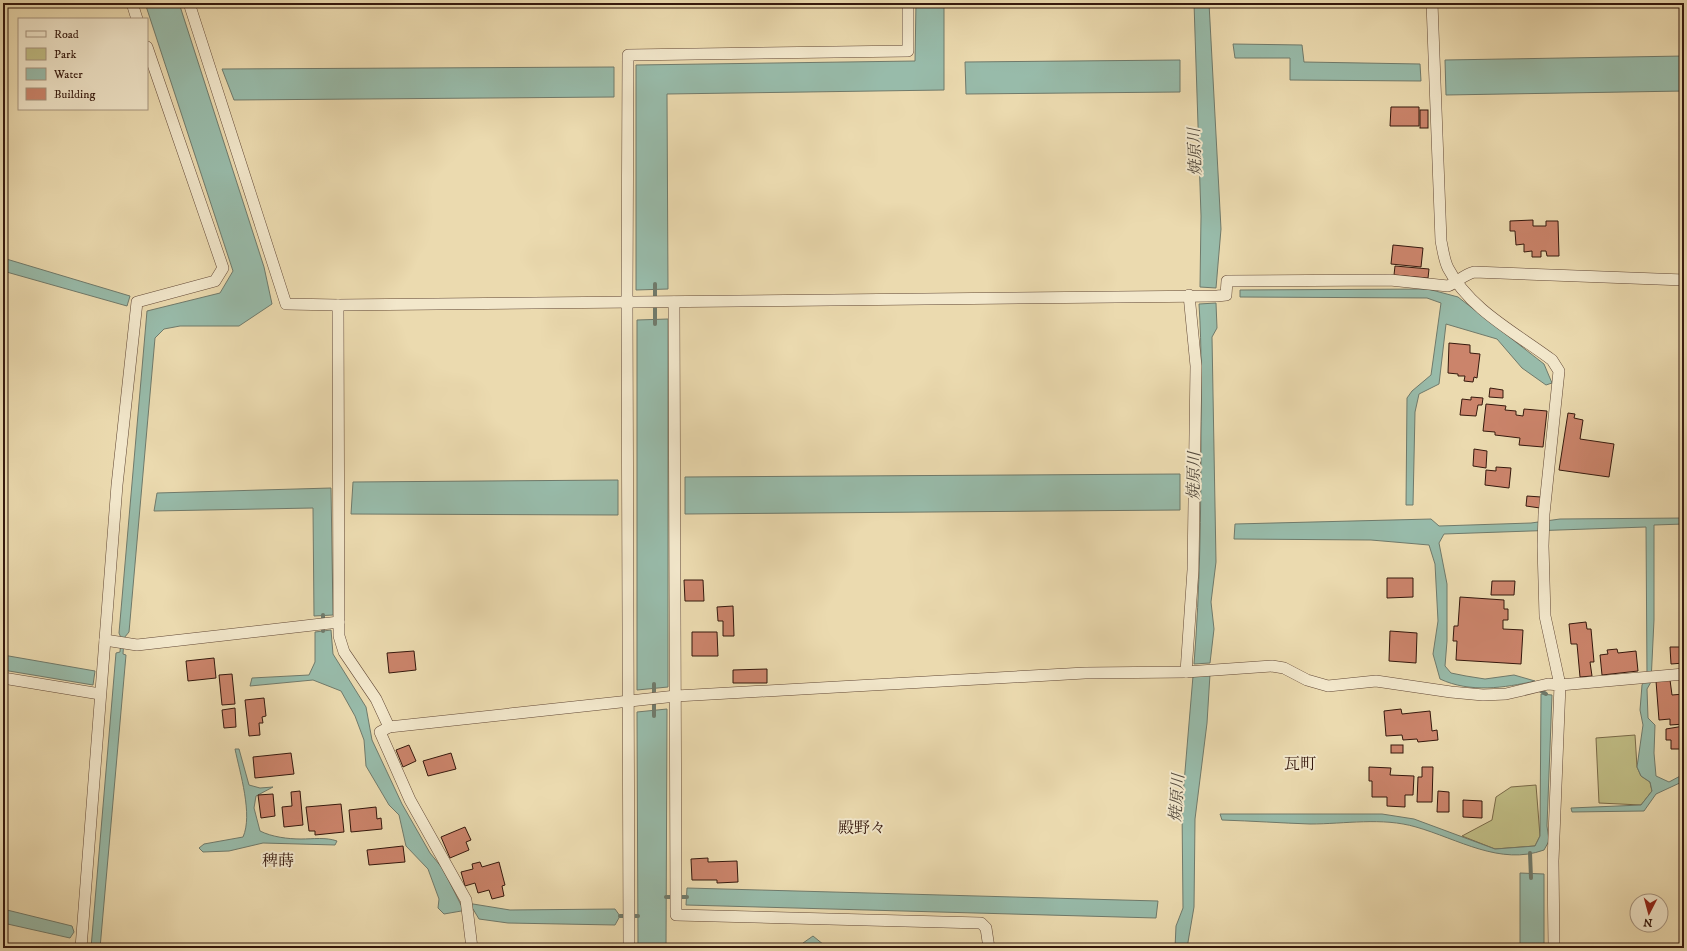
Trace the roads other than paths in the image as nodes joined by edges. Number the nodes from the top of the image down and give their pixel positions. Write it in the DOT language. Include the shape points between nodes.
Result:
graph roads {
  1 [pos="132,3"];
  2 [pos="189,3"];
  3 [pos="908,3"];
  4 [pos="1432,3"];
  5 [pos="137,18"];
  6 [pos="148,50"];
  7 [pos="1684,280"];
  8 [pos="1457,282"];
  9 [pos="1193,295"];
  10 [pos="629,302"];
  11 [pos="672,302"];
  12 [pos="338,305"];
  13 [pos="334,622"];
  14 [pos="110,641"];
  15 [pos="1186,672"];
  16 [pos="1684,674"];
  17 [pos="3,678"];
  18 [pos="1560,685"];
  19 [pos="100,694"];
  20 [pos="676,696"];
  21 [pos="629,700"];
  22 [pos="389,727"];
  23 [pos="81,948"];
  24 [pos="472,948"];
  25 [pos="629,948"];
  26 [pos="989,948"];
  27 [pos="1554,948"];
  1 -- 5 [label="street"];
  2 -- 12 [label="street" via="286,304"];
  3 -- 10 [label="street" via="908,51 628,55"];
  4 -- 8 [label="street" via="1441,241 1448,267"];
  6 -- 14 [label="street" via="223,268 215,281 137,302 117,485"];
  7 -- 8 [label="street" via="1474,272 1464,275"];
  8 -- 9 [label="street" via="1448,286 1390,280 1227,281 1226,295"];
  8 -- 18 [label="street" via="1465,294 1552,360 1559,371 1543,534 1545,616"];
  9 -- 11 [label="street"];
  9 -- 15 [label="street" via="1196,366 1193,570"];
  10 -- 11 [label="street"];
  10 -- 12 [label="street"];
  10 -- 21 [label="street"];
  11 -- 20 [label="street"];
  12 -- 13 [label="street"];
  13 -- 14 [label="street" via="137,645"];
  13 -- 22 [label="street" via="344,652 376,700"];
  14 -- 19 [label="street"];
  15 -- 18 [label="street" via="1272,666 1284,668 1307,680 1328,686 1376,681 1483,695 1506,694 1548,684"];
  15 -- 20 [label="street" via="1086,673"];
  16 -- 18 [label="street"];
  17 -- 19 [label="street"];
  18 -- 27 [label="street" via="1553,861"];
  19 -- 23 [label="street"];
  20 -- 21 [label="street"];
  20 -- 26 [label="street" via="676,915 981,923 986,928"];
  21 -- 22 [label="street"];
  21 -- 25 [label="street"];
  22 -- 24 [label="street" via="380,732 391,759 410,800 466,900"];
}
